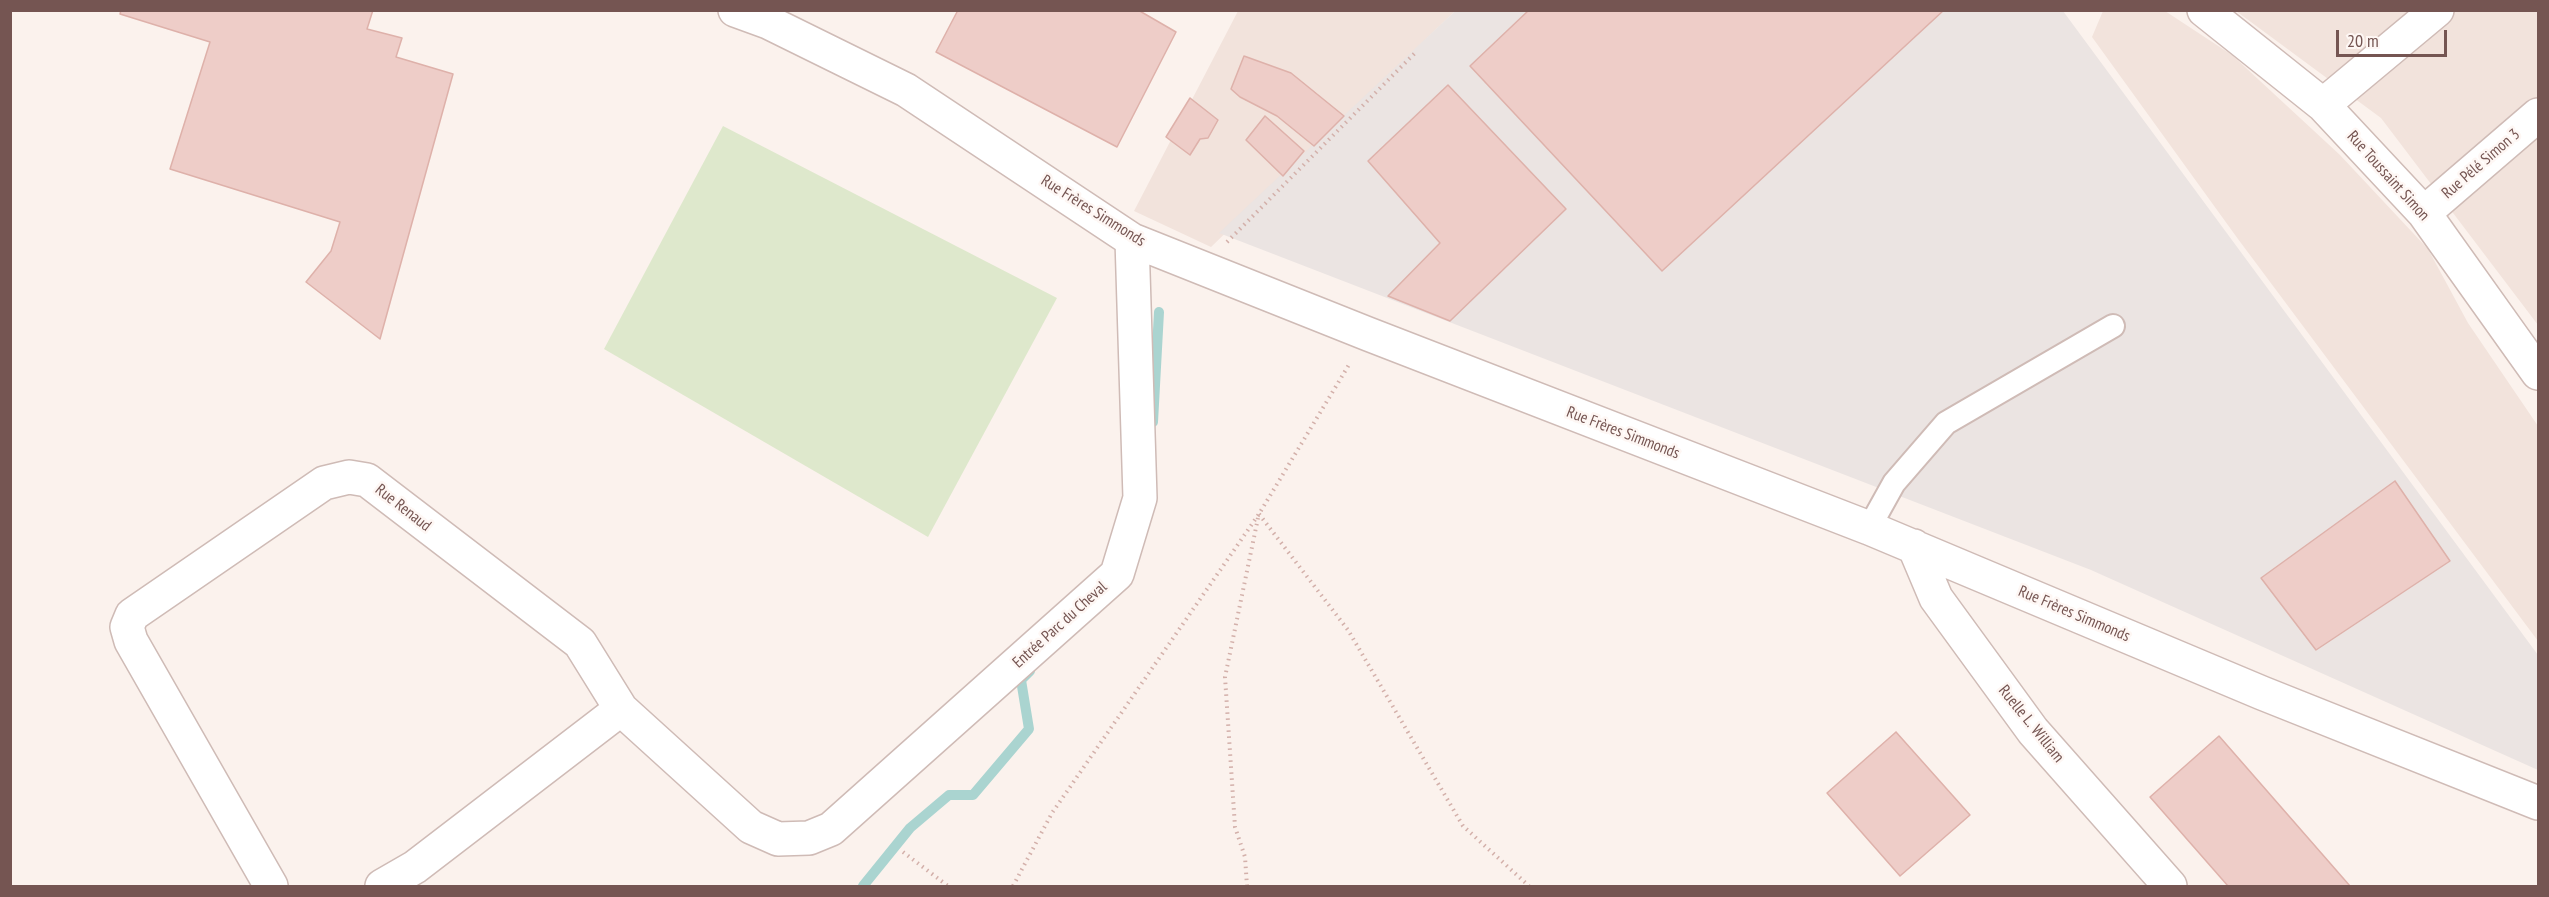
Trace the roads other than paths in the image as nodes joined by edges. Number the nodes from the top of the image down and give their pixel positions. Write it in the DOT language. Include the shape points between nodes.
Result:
graph roads {
  1 [pos="735,10"];
  2 [pos="2204,10"];
  3 [pos="2438,10"];
  4 [pos="2323,105"];
  5 [pos="2538,115"];
  6 [pos="2424,213"];
  7 [pos="1132,240"];
  8 [pos="2113,326"];
  9 [pos="2538,373"];
  10 [pos="1869,528"];
  11 [pos="1914,546"];
  12 [pos="621,710"];
  13 [pos="2538,803"];
  14 [pos="831,829"];
  15 [pos="271,886"];
  16 [pos="382,886"];
  17 [pos="2170,886"];
  1 -- 7 [label="street, Rue Frères Simmonds" via="768,22 906,90"];
  2 -- 4 [label="street, Rue Toussaint Simon"];
  3 -- 4 [label="street"];
  4 -- 6 [label="street, Rue Toussaint Simon"];
  5 -- 6 [label="street, Rue Pélé Simon 3"];
  6 -- 9 [label="street, Rue Toussaint Simon"];
  7 -- 10 [label="street, Rue Frères Simmonds"];
  7 -- 14 [label="street, Entrée Parc du Cheval" via="1140,498 1117,574"];
  8 -- 10 [label="lane" via="1946,423 1894,483"];
  10 -- 11 [label="street, Rue Frères Simmonds"];
  11 -- 13 [label="street, Rue Frères Simmonds" via="2262,693"];
  11 -- 17 [label="street, Ruelle L. William" via="1935,598 2033,731"];
  12 -- 14 [label="street, Rue Renaud" via="751,827 778,839 810,838"];
  12 -- 15 [label="street, Rue Renaud" via="580,643 367,480 349,477 324,483 132,615 127,627 131,641"];
  12 -- 16 [label="street" via="416,867"];
}
